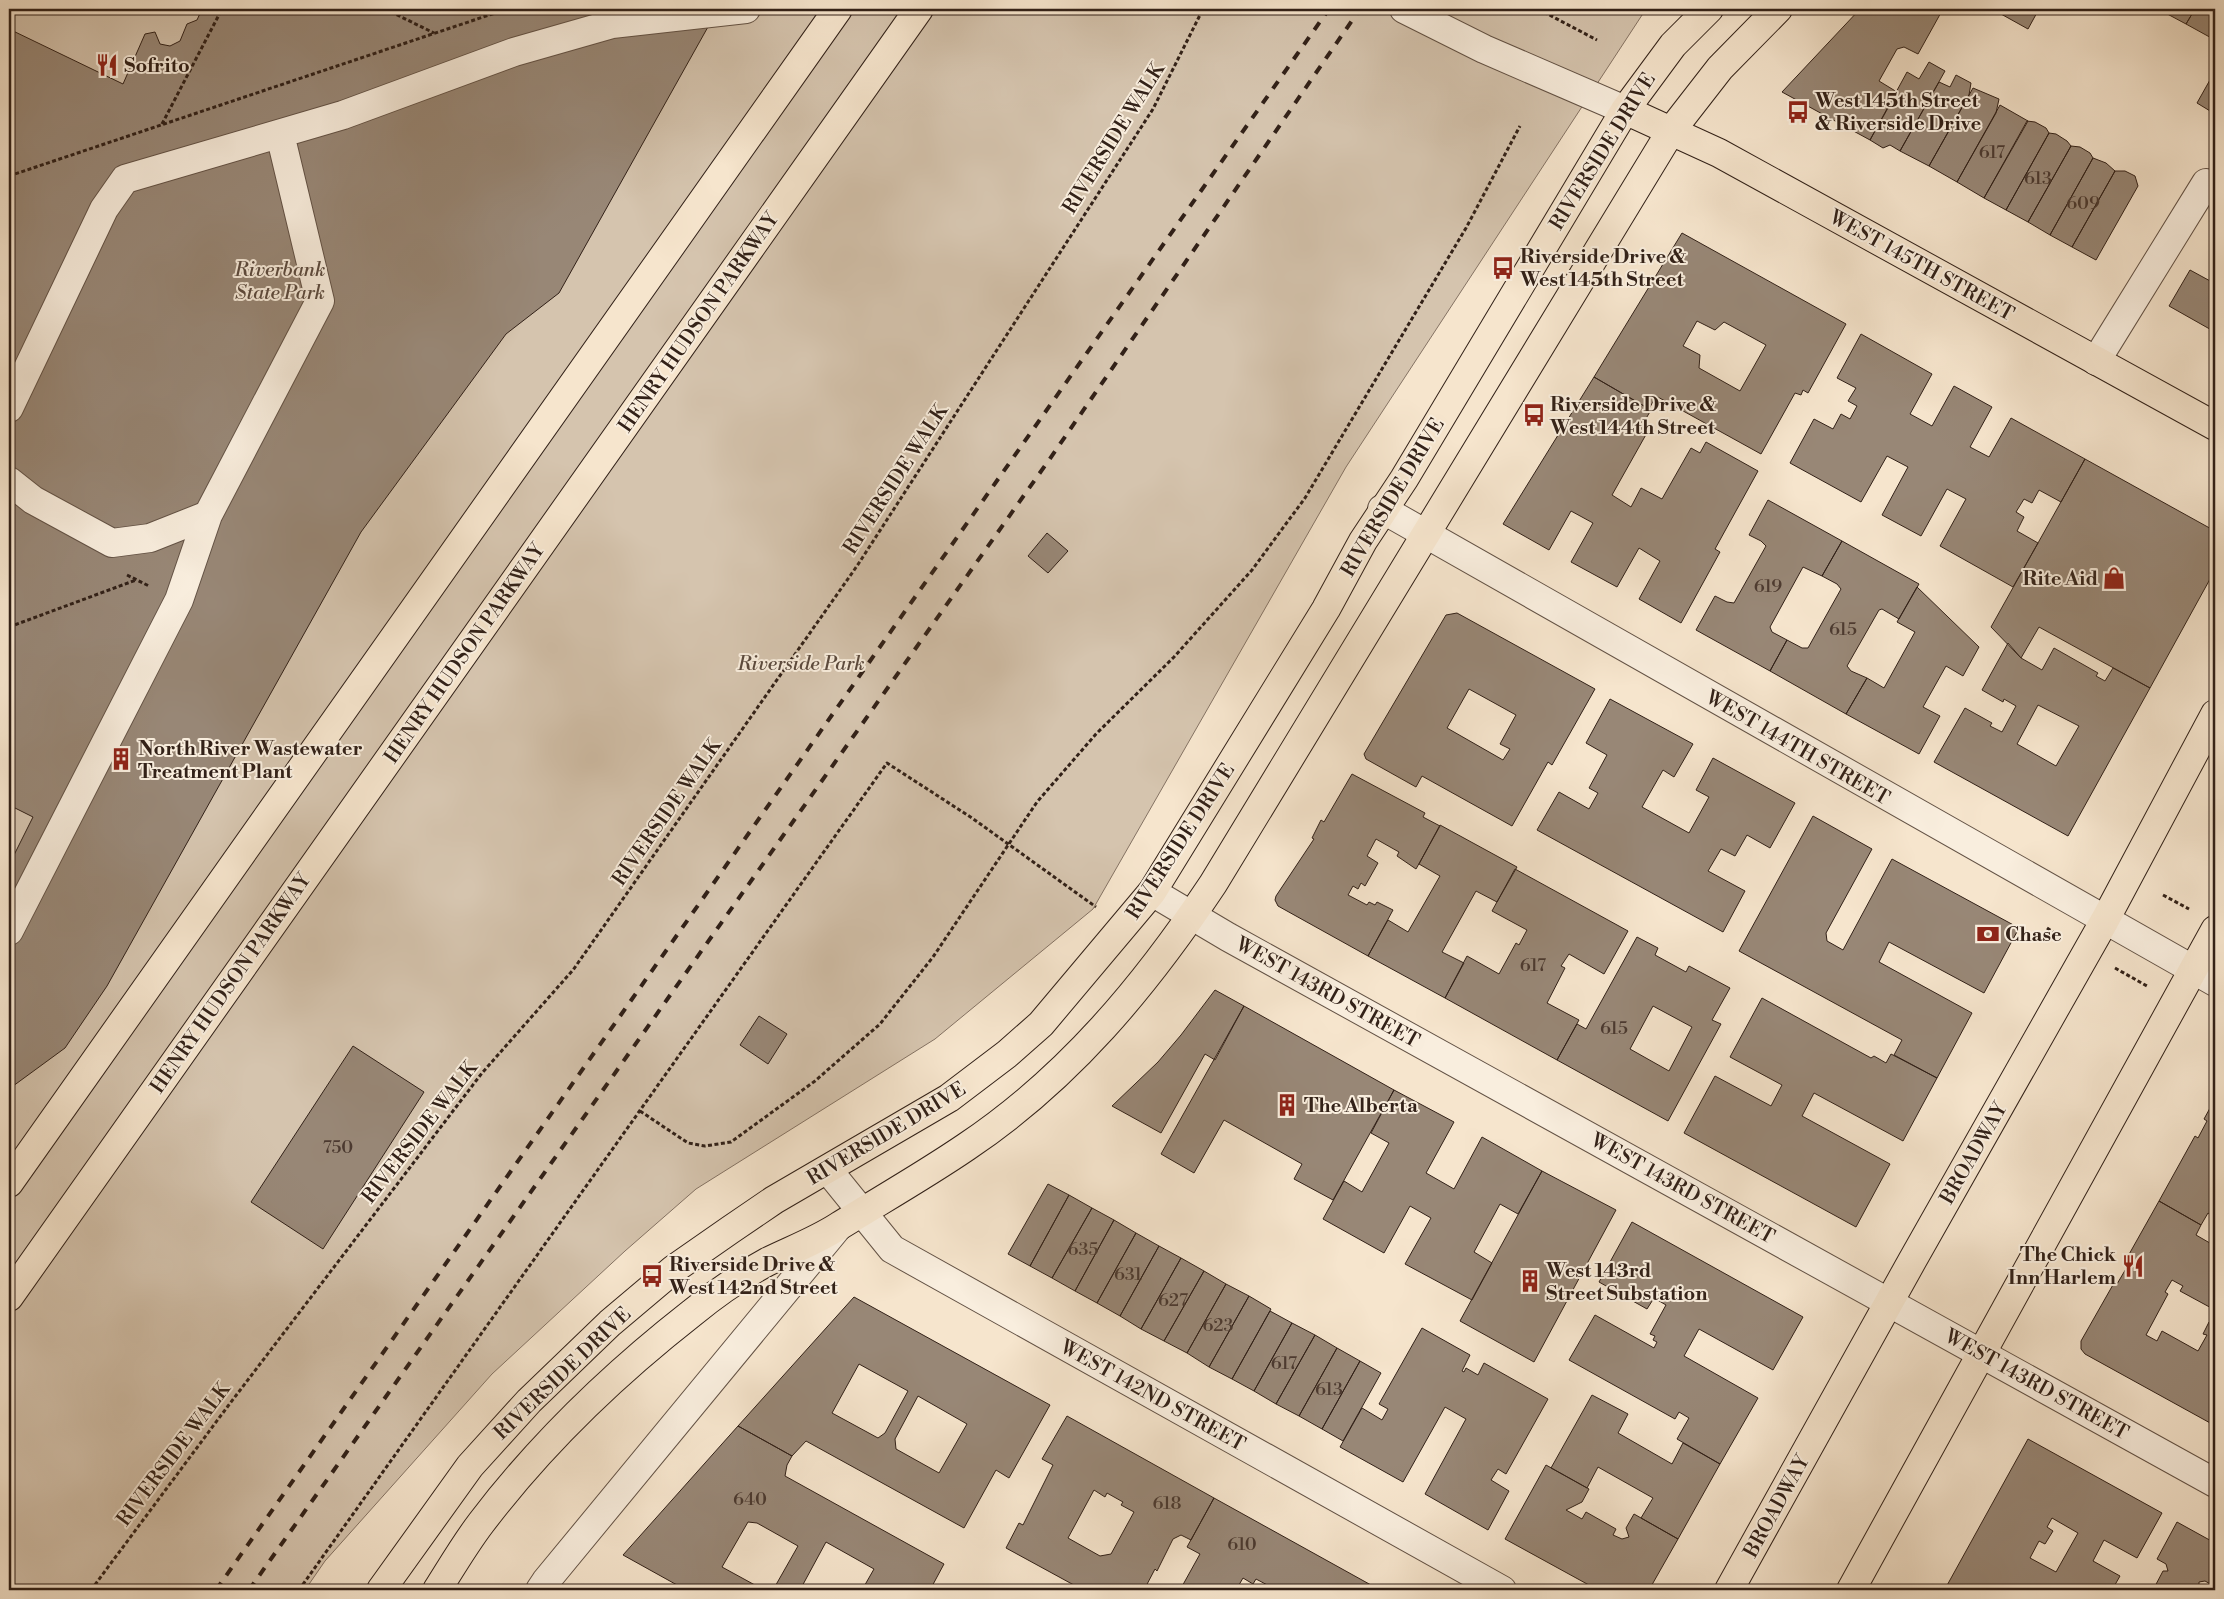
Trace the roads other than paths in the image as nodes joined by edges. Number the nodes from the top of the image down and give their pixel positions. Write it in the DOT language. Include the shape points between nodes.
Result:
graph roads {
  1 [pos="746,9"];
  2 [pos="838,9"];
  3 [pos="919,9"];
  4 [pos="1404,9"];
  5 [pos="1709,9"];
  6 [pos="1778,9"];
  7 [pos="1625,110"];
  8 [pos="1671,131"];
  9 [pos="280,134"];
  10 [pos="2206,183"];
  11 [pos="2096,361"];
  12 [pos="9,408"];
  13 [pos="2215,426"];
  14 [pos="9,480"];
  15 [pos="1382,509"];
  16 [pos="208,515"];
  17 [pos="1426,534"];
  18 [pos="2215,714"];
  19 [pos="1152,892"];
  20 [pos="1192,915"];
  21 [pos="2105,920"];
  22 [pos="2215,930"];
  23 [pos="9,931"];
  24 [pos="2204,976"];
  25 [pos="828,1170"];
  26 [pos="9,1183"];
  27 [pos="862,1211"];
  28 [pos="837,1228"];
  29 [pos="9,1297"];
  30 [pos="1889,1302"];
  31 [pos="1982,1354"];
  32 [pos="2215,1483"];
  33 [pos="550,1587"];
  34 [pos="381,1590"];
  35 [pos="437,1590"];
  36 [pos="1502,1590"];
  37 [pos="1730,1590"];
  38 [pos="1851,1590"];
  1 -- 9 [label="street" via="612,24 514,52 343,115"];
  2 -- 26 [label="main road"];
  3 -- 29 [label="main road, HENRY HUDSON PARKWAY"];
  4 -- 7 [label="street" via="1484,49"];
  5 -- 7 [label="main road, RIVERSIDE DRIVE" via="1673,45"];
  6 -- 8 [label="main road, RIVERSIDE DRIVE" via="1720,68"];
  7 -- 8 [label="main road, WEST 145TH STREET"];
  7 -- 15 [label="main road, RIVERSIDE DRIVE" via="1404,479"];
  8 -- 11 [label="main road, WEST 145TH STREET" via="1719,153"];
  8 -- 17 [label="main road, RIVERSIDE DRIVE"];
  9 -- 12 [label="street" via="125,179 104,209"];
  9 -- 16 [label="street" via="320,301"];
  10 -- 11 [label="street"];
  11 -- 13 [label="main road, WEST 145TH STREET"];
  14 -- 16 [label="street" via="33,500 112,543 150,538"];
  15 -- 17 [label="street, WEST 144TH STREET"];
  15 -- 19 [label="main road, RIVERSIDE DRIVE" via="1326,609"];
  16 -- 23 [label="street" via="179,600"];
  17 -- 20 [label="main road, RIVERSIDE DRIVE"];
  17 -- 21 [label="street, WEST 144TH STREET"];
  18 -- 21 [label="main road, BROADWAY"];
  19 -- 20 [label="street, WEST 143RD STREET"];
  19 -- 25 [label="main road, RIVERSIDE DRIVE" via="1041,1024 1007,1054 949,1098"];
  20 -- 27 [label="main road, RIVERSIDE DRIVE" via="1112,1019 1072,1060 967,1147"];
  20 -- 30 [label="street, WEST 143RD STREET"];
  21 -- 24 [label="street, WEST 144TH STREET"];
  21 -- 30 [label="main road, BROADWAY"];
  22 -- 24 [label="main road"];
  24 -- 31 [label="main road"];
  25 -- 27 [label="street, WEST 142ND STREET"];
  25 -- 34 [label="main road, RIVERSIDE DRIVE" via="774,1200 682,1264 584,1346 470,1466"];
  27 -- 28 [label="main road, RIVERSIDE DRIVE"];
  27 -- 36 [label="street, WEST 142ND STREET" via="892,1249"];
  28 -- 33 [label="street, RIVERSIDE DRIVE"];
  28 -- 35 [label="main road, RIVERSIDE DRIVE" via="731,1284 692,1312 604,1389 558,1433 514,1483 480,1525"];
  30 -- 31 [label="street, WEST 143RD STREET"];
  30 -- 37 [label="main road, BROADWAY"];
  31 -- 32 [label="street, WEST 143RD STREET"];
  31 -- 38 [label="main road"];
}
